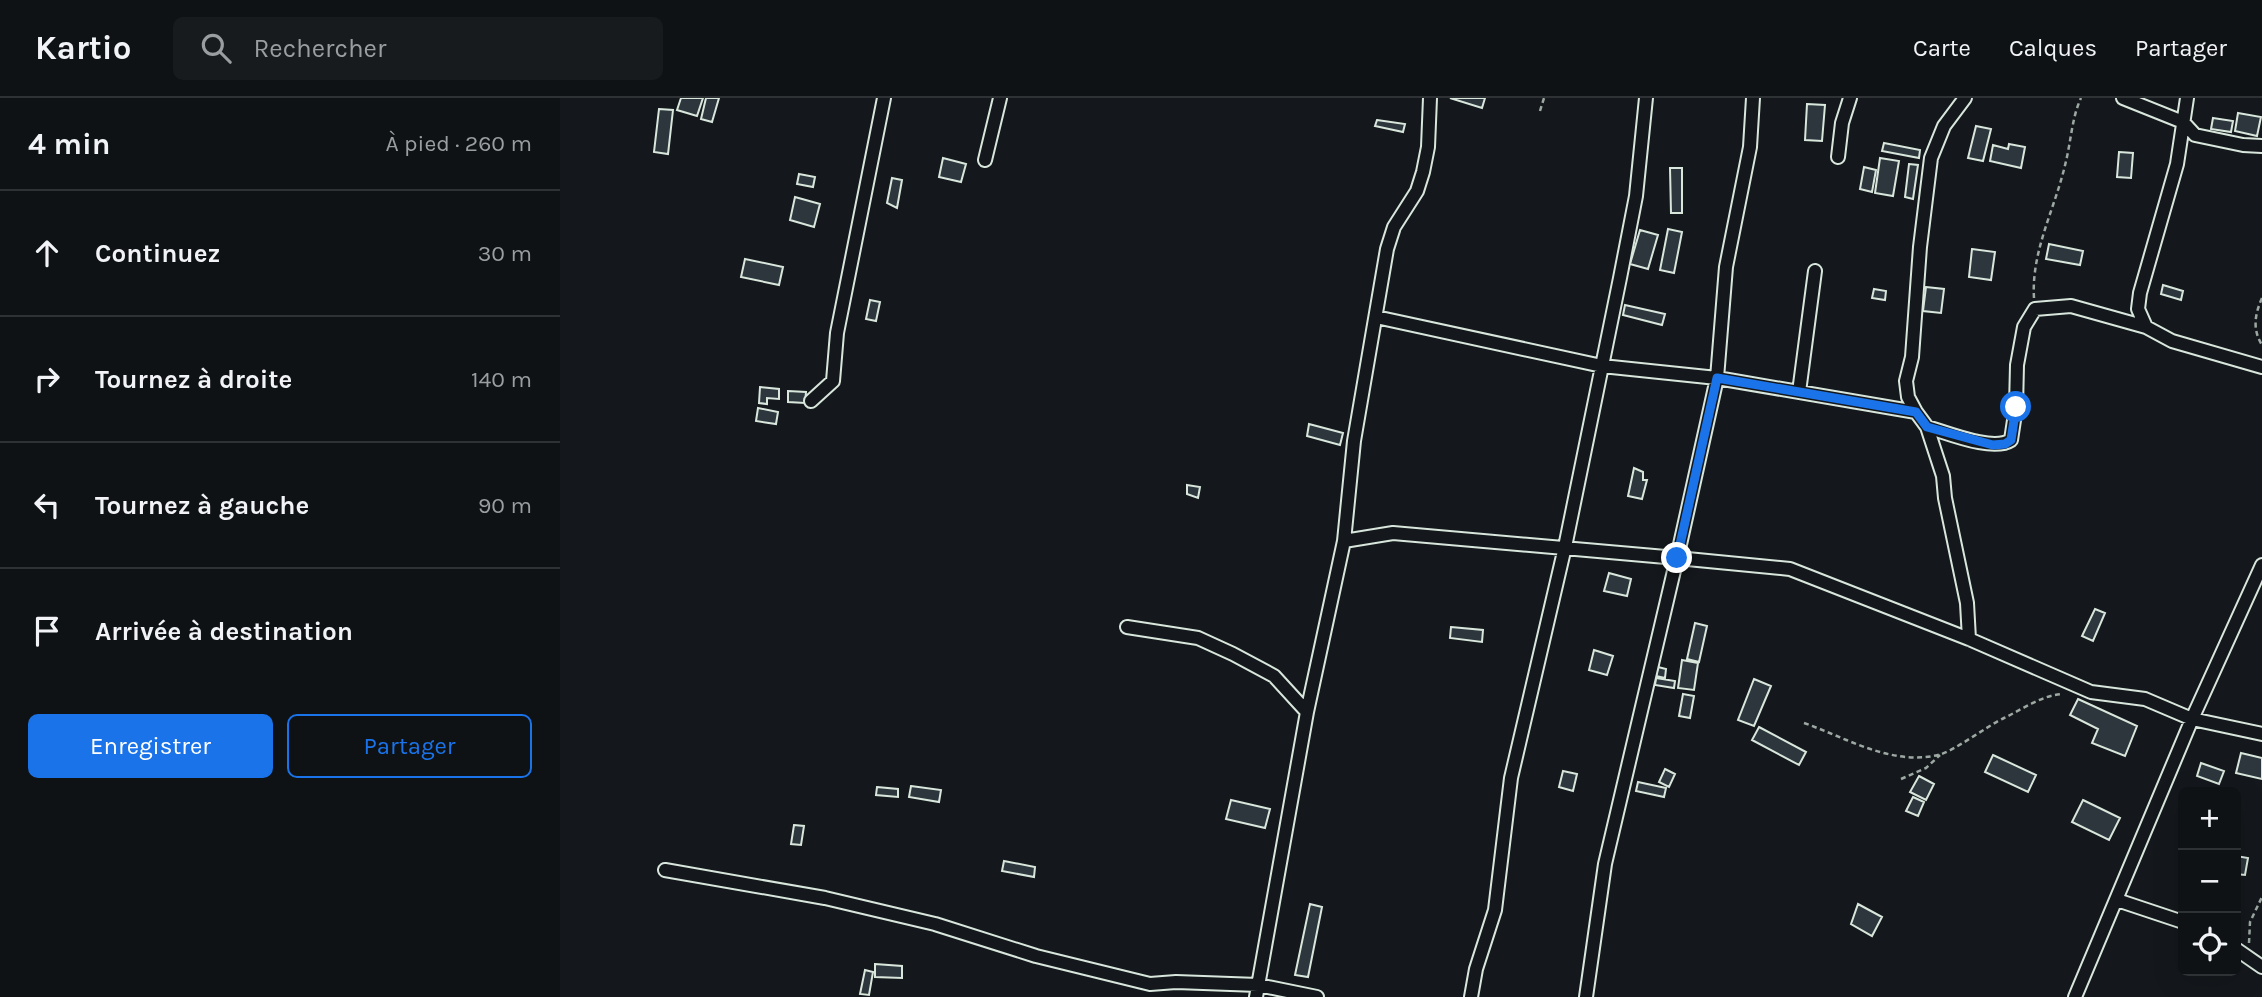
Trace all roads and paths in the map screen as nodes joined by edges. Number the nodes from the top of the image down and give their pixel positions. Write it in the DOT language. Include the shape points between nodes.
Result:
graph roads {
  1 [pos="884,98"];
  2 [pos="1000,98"];
  3 [pos="1430,98"];
  4 [pos="1544,98"];
  5 [pos="1646,98"];
  6 [pos="1753,98"];
  7 [pos="1850,98"];
  8 [pos="1965,98"];
  9 [pos="2081,98"];
  10 [pos="2123,98"];
  11 [pos="2187,98"];
  12 [pos="1540,111"];
  13 [pos="2183,122"];
  14 [pos="2262,146"];
  15 [pos="1838,157"];
  16 [pos="985,160"];
  17 [pos="1815,271"];
  18 [pos="2262,298"];
  19 [pos="2035,309"];
  20 [pos="1376,317"];
  21 [pos="2146,327"];
  22 [pos="2262,345"];
  23 [pos="1602,366"];
  24 [pos="2262,367"];
  25 [pos="1717,378"];
  26 [pos="1799,392"];
  27 [pos="811,401"];
  28 [pos="1916,412"];
  29 [pos="1927,427"];
  30 [pos="1344,541"];
  31 [pos="1565,547"];
  32 [pos="1677,558"];
  33 [pos="2262,565"];
  34 [pos="1127,627"];
  35 [pos="1969,639"];
  36 [pos="2064,694"];
  37 [pos="1307,712"];
  38 [pos="2192,719"];
  39 [pos="1804,723"];
  40 [pos="2262,734"];
  41 [pos="1940,755"];
  42 [pos="1901,779"];
  43 [pos="665,870"];
  44 [pos="2262,897"];
  45 [pos="2117,900"];
  46 [pos="2178,920"];
  47 [pos="2241,952"];
  48 [pos="2250,958"];
  49 [pos="2262,967"];
  50 [pos="1148,990"];
  51 [pos="1257,991"];
  52 [pos="1317,997"];
  53 [pos="1471,997"];
  54 [pos="1586,997"];
  55 [pos="2075,997"];
  1 -- 27 [label="street" via="837,333 833,382"];
  2 -- 16 [label="street"];
  3 -- 20 [label="street" via="1423,172 1417,191 1394,227"];
  4 -- 12 [label="path"];
  5 -- 23 [label="street" via="1636,196"];
  6 -- 25 [label="street" via="1750,148 1726,267"];
  7 -- 15 [label="street"];
  8 -- 28 [label="street" via="1944,126 1931,158 1906,381"];
  9 -- 19 [label="path" via="2039,250 2033,283"];
  10 -- 13 [label="street"];
  11 -- 13 [label="street"];
  13 -- 14 [label="street" via="2195,135"];
  13 -- 21 [label="street" via="2177,164 2140,293 2138,309"];
  17 -- 26 [label="street"];
  18 -- 22 [label="path" via="2255,324"];
  19 -- 21 [label="street" via="2071,306"];
  19 -- 29 [label="street" via="2024,327 2017,365 2011,440 1993,445"];
  20 -- 23 [label="street"];
  20 -- 30 [label="street" via="1354,441"];
  21 -- 24 [label="street" via="2172,341"];
  23 -- 25 [label="street"];
  23 -- 31 [label="street"];
  25 -- 26 [label="street"];
  25 -- 32 [label="street"];
  26 -- 28 [label="street"];
  28 -- 29 [label="street"];
  29 -- 35 [label="street" via="1943,476 1968,603"];
  30 -- 31 [label="street" via="1392,533"];
  30 -- 37 [label="street"];
  31 -- 32 [label="street"];
  31 -- 53 [label="street" via="1511,778 1495,910"];
  32 -- 35 [label="street" via="1790,569"];
  32 -- 54 [label="street" via="1605,864"];
  33 -- 38 [label="street"];
  34 -- 37 [label="street" via="1198,638 1233,653 1274,676"];
  35 -- 38 [label="street" via="2091,692 2145,699"];
  36 -- 41 [label="path" via="2050,695"];
  37 -- 51 [label="street"];
  38 -- 40 [label="street"];
  38 -- 45 [label="street"];
  39 -- 41 [label="path" via="1858,746 1901,757"];
  41 -- 42 [label="path" via="1926,768"];
  43 -- 50 [label="street" via="935,924"];
  44 -- 48 [label="path" via="2250,922"];
  45 -- 46 [label="street"];
  45 -- 55 [label="street"];
  47 -- 48 [label="street"];
  48 -- 49 [label="street"];
  50 -- 51 [label="street" via="1176,982"];
  51 -- 52 [label="street"];
}
